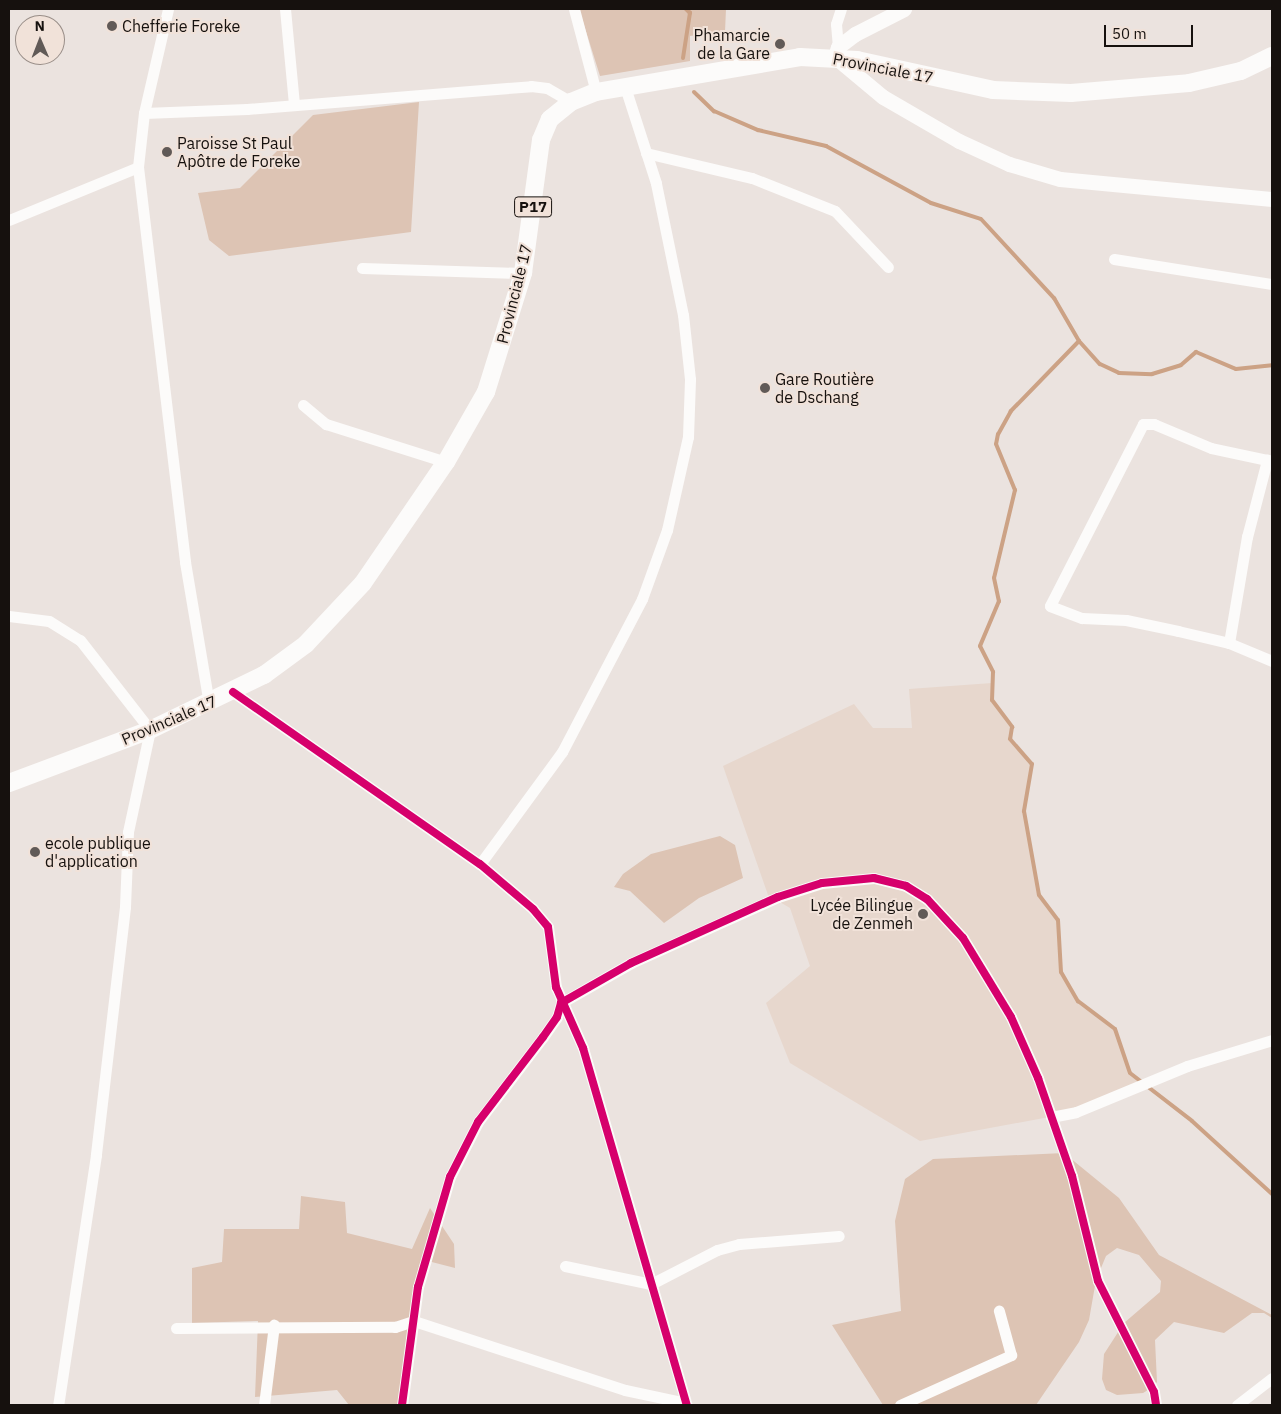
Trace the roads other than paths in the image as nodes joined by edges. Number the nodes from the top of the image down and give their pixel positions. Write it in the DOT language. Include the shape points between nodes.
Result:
graph roads {
  1 [pos="168,9"];
  2 [pos="285,9"];
  3 [pos="574,9"];
  4 [pos="841,9"];
  5 [pos="904,9"];
  6 [pos="836,52"];
  7 [pos="1272,56"];
  8 [pos="625,87"];
  9 [pos="596,92"];
  10 [pos="571,102"];
  11 [pos="294,104"];
  12 [pos="144,113"];
  13 [pos="646,153"];
  14 [pos="138,168"];
  15 [pos="1272,199"];
  16 [pos="9,220"];
  17 [pos="1114,259"];
  18 [pos="888,267"];
  19 [pos="362,268"];
  20 [pos="523,273"];
  21 [pos="1272,284"];
  22 [pos="303,405"];
  23 [pos="1270,460"];
  24 [pos="446,462"];
  25 [pos="9,616"];
  26 [pos="1229,643"];
  27 [pos="1272,661"];
  28 [pos="233,692"];
  29 [pos="209,704"];
  30 [pos="150,730"];
  31 [pos="9,783"];
  32 [pos="480,864"];
  33 [pos="561,1003"];
  34 [pos="1272,1040"];
  35 [pos="1051,1117"];
  36 [pos="839,1236"];
  37 [pos="565,1266"];
  38 [pos="651,1284"];
  39 [pos="999,1311"];
  40 [pos="414,1321"];
  41 [pos="274,1325"];
  42 [pos="176,1328"];
  43 [pos="1272,1378"];
  44 [pos="686,1404"];
  45 [pos="58,1405"];
  46 [pos="264,1405"];
  47 [pos="402,1405"];
  48 [pos="900,1405"];
  49 [pos="1156,1405"];
  50 [pos="1237,1405"];
  1 -- 12 [label="street"];
  2 -- 11 [label="street"];
  3 -- 9 [label="street"];
  4 -- 6 [label="street" via="836,24"];
  5 -- 6 [label="street"];
  6 -- 7 [label="main road, Provinciale 17 / P17" via="993,90 1071,93 1189,83 1241,71"];
  6 -- 8 [label="main road, Provinciale 17 / P17"];
  6 -- 15 [label="street" via="856,78 906,111 958,140 1035,173 1119,187"];
  8 -- 9 [label="main road, Provinciale 17 / P17"];
  8 -- 13 [label="street"];
  9 -- 10 [label="main road, Provinciale 17 / P17"];
  10 -- 11 [label="street" via="554,91 531,86"];
  10 -- 20 [label="main road, Provinciale 17 / P17" via="550,119 541,140"];
  11 -- 12 [label="street"];
  12 -- 14 [label="street"];
  13 -- 18 [label="street" via="752,178 828,208 847,219"];
  13 -- 32 [label="street" via="666,226 690,378 688,437 667,530 642,599 562,752"];
  14 -- 16 [label="street"];
  14 -- 29 [label="street" via="185,562"];
  17 -- 21 [label="street"];
  19 -- 20 [label="street"];
  20 -- 24 [label="main road, Provinciale 17 / P17" via="486,392"];
  22 -- 24 [label="street" via="326,424"];
  23 -- 26 [label="street" via="1248,537"];
  23 -- 26 [label="street" via="1211,448 1154,424 1143,424 1050,602 1053,610 1065,614 1146,623"];
  24 -- 28 [label="main road, Provinciale 17 / P17" via="390,547 335,614 306,644 264,675"];
  25 -- 30 [label="street" via="49,621 80,640"];
  26 -- 27 [label="street"];
  28 -- 29 [label="main road, Provinciale 17 / P17"];
  28 -- 32 [label="street"];
  29 -- 30 [label="main road, Provinciale 17 / P17"];
  30 -- 31 [label="main road, Provinciale 17 / P17"];
  30 -- 45 [label="street" via="128,832 125,907 96,1155"];
  32 -- 33 [label="street" via="533,909 548,927"];
  33 -- 35 [label="street" via="631,963 778,897 822,883 882,880 906,886 927,900 963,938 1011,1017"];
  33 -- 38 [label="street" via="583,1048"];
  33 -- 40 [label="street" via="558,1017 478,1122 450,1177 418,1287"];
  34 -- 35 [label="street" via="1187,1066 1076,1112"];
  35 -- 49 [label="street" via="1072,1176 1098,1281 1154,1392"];
  36 -- 38 [label="street" via="739,1244 717,1250"];
  37 -- 38 [label="street"];
  38 -- 44 [label="street"];
  39 -- 48 [label="street" via="1011,1355"];
  40 -- 41 [label="street" via="395,1327"];
  40 -- 44 [label="street" via="625,1390"];
  40 -- 47 [label="street"];
  41 -- 42 [label="street"];
  41 -- 46 [label="street"];
  43 -- 50 [label="street"];
}
